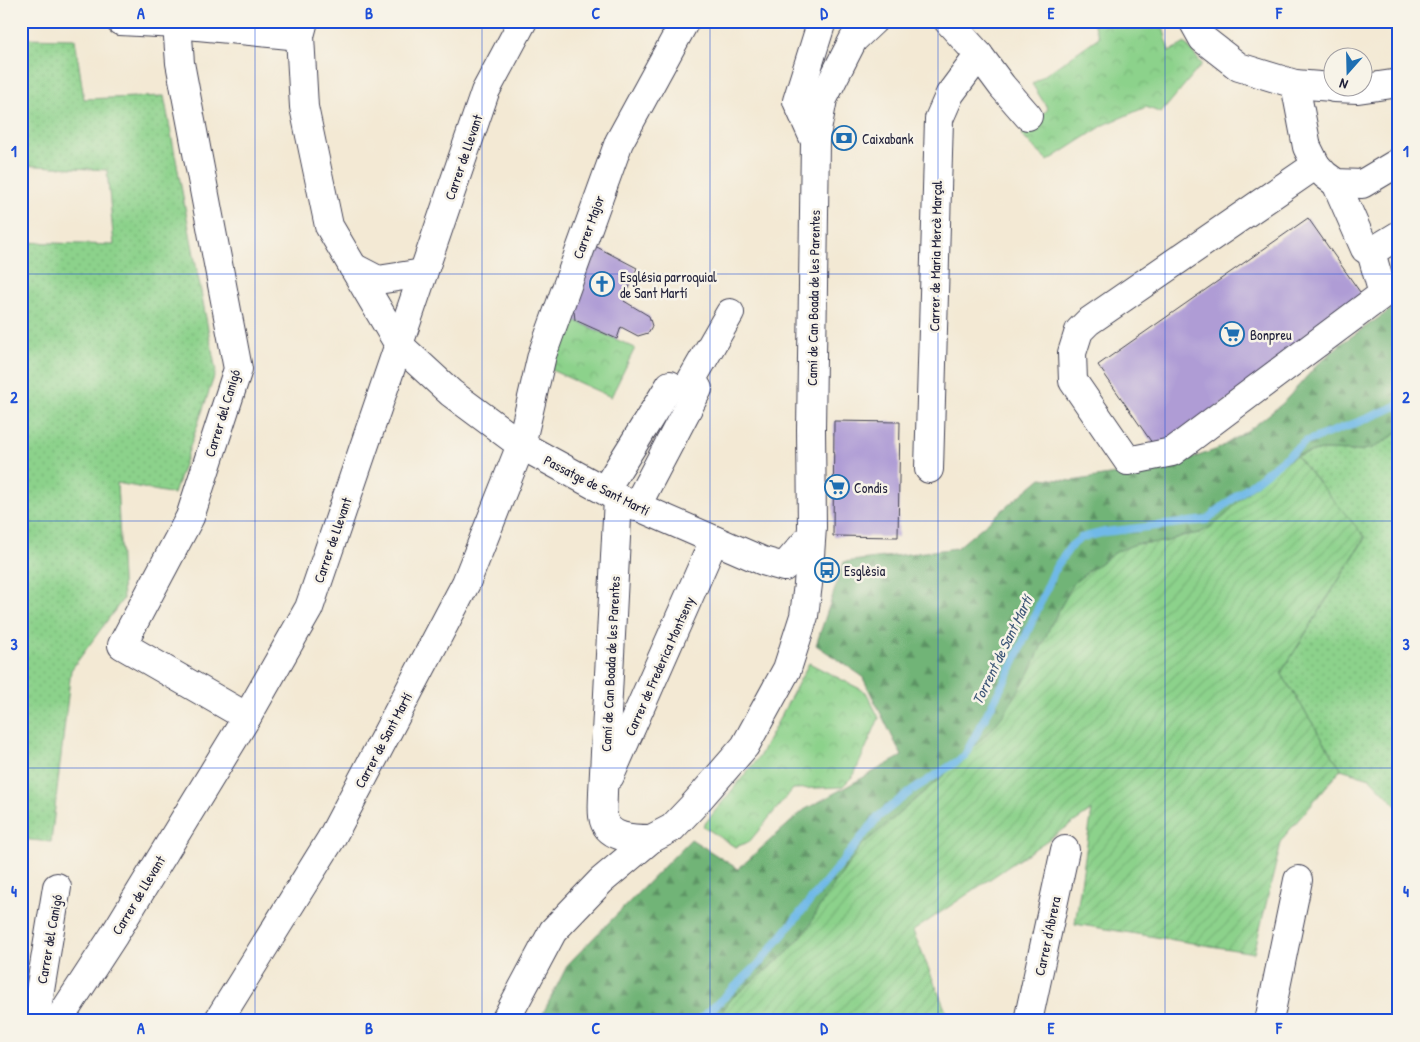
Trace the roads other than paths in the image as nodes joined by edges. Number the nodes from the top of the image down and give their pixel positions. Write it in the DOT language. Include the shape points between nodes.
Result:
graph roads {
  1 [pos="120,21"];
  2 [pos="523,21"];
  3 [pos="685,21"];
  4 [pos="822,21"];
  5 [pos="874,21"];
  6 [pos="948,21"];
  7 [pos="1193,21"];
  8 [pos="177,24"];
  9 [pos="302,29"];
  10 [pos="979,55"];
  11 [pos="1399,83"];
  12 [pos="1295,84"];
  13 [pos="1322,86"];
  14 [pos="1372,87"];
  15 [pos="1028,116"];
  16 [pos="815,141"];
  17 [pos="1399,162"];
  18 [pos="1316,165"];
  19 [pos="1336,183"];
  20 [pos="1399,235"];
  21 [pos="1371,252"];
  22 [pos="353,267"];
  23 [pos="423,273"];
  24 [pos="730,314"];
  25 [pos="399,344"];
  26 [pos="670,385"];
  27 [pos="521,445"];
  28 [pos="929,469"];
  29 [pos="619,498"];
  30 [pos="810,537"];
  31 [pos="714,540"];
  32 [pos="784,567"];
  33 [pos="808,584"];
  34 [pos="247,717"];
  35 [pos="603,792"];
  36 [pos="608,828"];
  37 [pos="651,839"];
  38 [pos="1066,850"];
  39 [pos="1298,880"];
  40 [pos="601,881"];
  41 [pos="58,887"];
  42 [pos="35,1021"];
  43 [pos="58,1021"];
  44 [pos="218,1021"];
  45 [pos="506,1021"];
  46 [pos="1028,1021"];
  47 [pos="1269,1021"];
  1 -- 8 [label="street"];
  2 -- 23 [label="street, Carrer de Llevant" via="485,92"];
  3 -- 27 [label="street, Carrer Major" via="618,142 542,355"];
  4 -- 16 [label="street, Camí de Can Boada de les Parentes" via="797,101"];
  5 -- 16 [label="street" via="853,40 823,99"];
  6 -- 10 [label="street"];
  7 -- 12 [label="street" via="1203,39 1240,67"];
  8 -- 9 [label="street"];
  8 -- 34 [label="street, Carrer del Canigó" via="180,63 238,369 190,517 122,645"];
  9 -- 22 [label="street, Passatge de Sant Martí" via="304,106 329,226"];
  10 -- 15 [label="street"];
  10 -- 28 [label="street, Carrer de Maria Mercè Marçal" via="950,94 938,119"];
  11 -- 14 [label="street"];
  12 -- 13 [label="street"];
  12 -- 18 [label="street" via="1307,148"];
  16 -- 30 [label="street, Camí de Can Boada de les Parentes"];
  17 -- 19 [label="street" via="1362,184"];
  18 -- 19 [label="street"];
  18 -- 21 [label="street" via="1088,322 1079,332 1072,353 1073,380 1128,461 1172,452 1383,294"];
  19 -- 21 [label="street" via="1365,250"];
  20 -- 21 [label="street"];
  22 -- 23 [label="street" via="378,280"];
  22 -- 25 [label="street, Passatge de Sant Martí"];
  23 -- 25 [label="street, Carrer de Llevant"];
  24 -- 29 [label="street" via="692,379 698,388"];
  25 -- 27 [label="street, Passatge de Sant Martí" via="451,393"];
  25 -- 34 [label="street, Carrer de Llevant" via="308,608"];
  26 -- 29 [label="street"];
  27 -- 29 [label="street, Passatge de Sant Martí"];
  27 -- 44 [label="street, Carrer de Sant Martí" via="457,601 331,839"];
  29 -- 31 [label="street, Passatge de Sant Martí"];
  29 -- 35 [label="street, Camí de Can Boada de les Parentes"];
  30 -- 32 [label="street"];
  30 -- 33 [label="street, Camí de Can Boada de les Parentes"];
  31 -- 32 [label="street, Passatge de Sant Martí"];
  31 -- 35 [label="street, Carrer de Frederica Montseny"];
  32 -- 33 [label="street"];
  33 -- 37 [label="street, Camí de Can Boada de les Parentes" via="804,616 787,669 745,746 672,828"];
  34 -- 43 [label="street, Carrer de Llevant"];
  35 -- 36 [label="street, Camí de Can Boada de les Parentes" via="603,818"];
  36 -- 37 [label="street" via="626,838"];
  36 -- 40 [label="street, Camí de Can Boada de les Parentes"];
  37 -- 40 [label="street, Camí de Can Boada de les Parentes"];
  38 -- 46 [label="street, Carrer d'Abrera"];
  39 -- 47 [label="street"];
  40 -- 45 [label="street, Camí de Can Boada de les Parentes" via="553,931"];
  41 -- 42 [label="street, Carrer del Canigó"];
}
